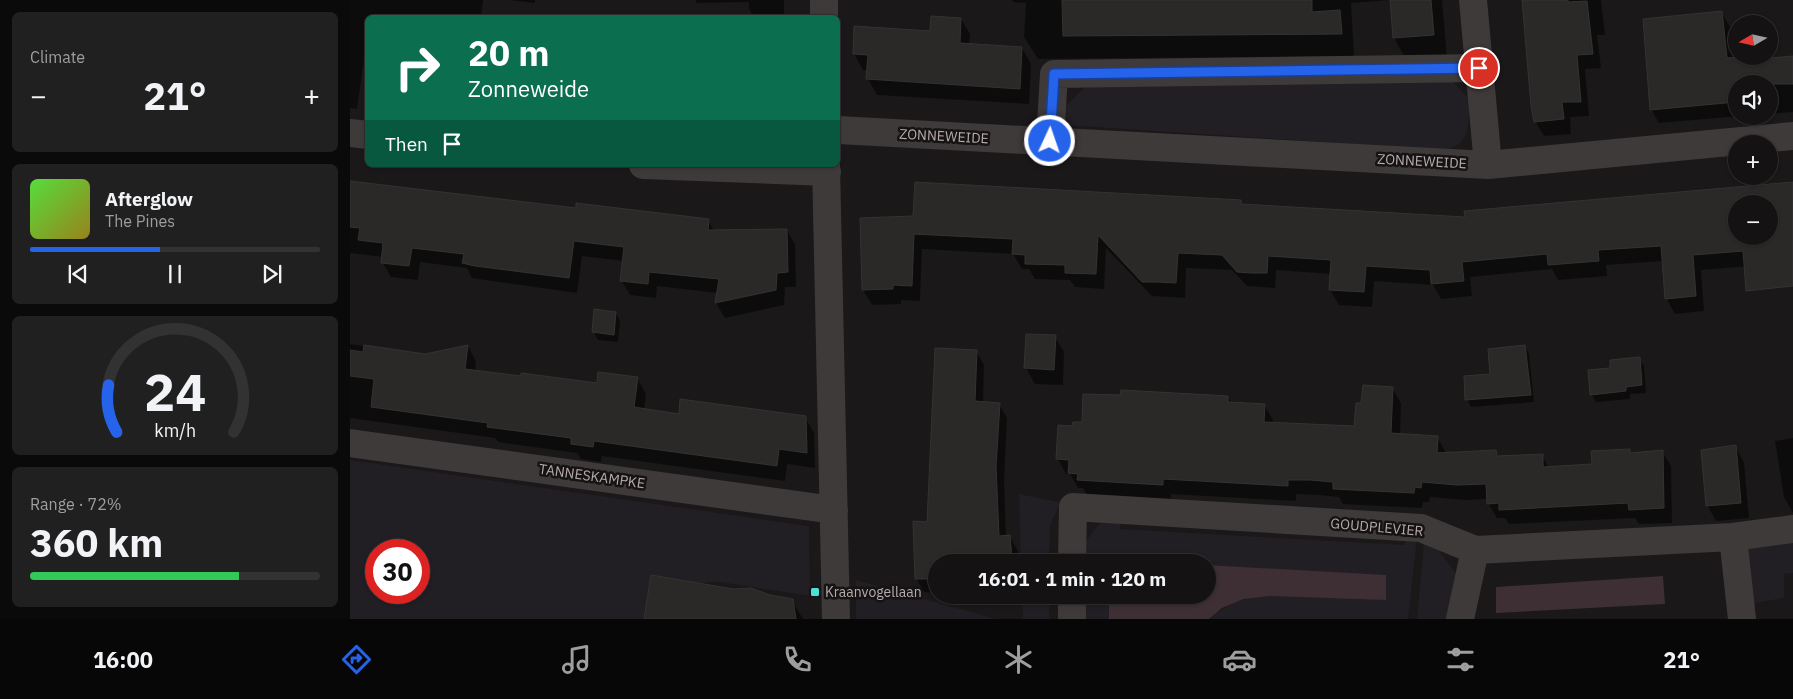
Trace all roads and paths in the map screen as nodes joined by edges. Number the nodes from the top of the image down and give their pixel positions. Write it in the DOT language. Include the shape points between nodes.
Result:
graph roads {
  1 [pos="824,0"];
  2 [pos="1473,0"];
  3 [pos="824,15"];
  4 [pos="1479,68"];
  5 [pos="840,130"];
  6 [pos="350,133"];
  7 [pos="365,135"];
  8 [pos="1793,136"];
  9 [pos="1050,141"];
  10 [pos="1488,165"];
  11 [pos="735,167"];
  12 [pos="827,169"];
  13 [pos="350,442"];
  14 [pos="834,510"];
  15 [pos="1793,529"];
  16 [pos="1733,537"];
  17 [pos="1474,550"];
  18 [pos="1072,554"];
  19 [pos="1072,604"];
  20 [pos="836,619"];
  21 [pos="1072,619"];
  22 [pos="1460,619"];
  23 [pos="1742,619"];
  1 -- 3 [label="street"];
  2 -- 4 [label="street"];
  4 -- 9 [label="street" via="1054,74"];
  4 -- 10 [label="street"];
  5 -- 9 [label="street, ZONNEWEIDE"];
  6 -- 7 [label="street"];
  8 -- 10 [label="street, ZONNEWEIDE"];
  9 -- 10 [label="street, ZONNEWEIDE"];
  11 -- 12 [label="street"];
  12 -- 14 [label="street"];
  13 -- 14 [label="street, TANNESKAMPKE"];
  14 -- 20 [label="street"];
  15 -- 16 [label="street, GOUDPLEVIER"];
  16 -- 17 [label="street, GOUDPLEVIER"];
  16 -- 23 [label="street"];
  17 -- 18 [label="street, GOUDPLEVIER" via="1421,528 1073,507"];
  17 -- 22 [label="street"];
  19 -- 21 [label="street"];
}
